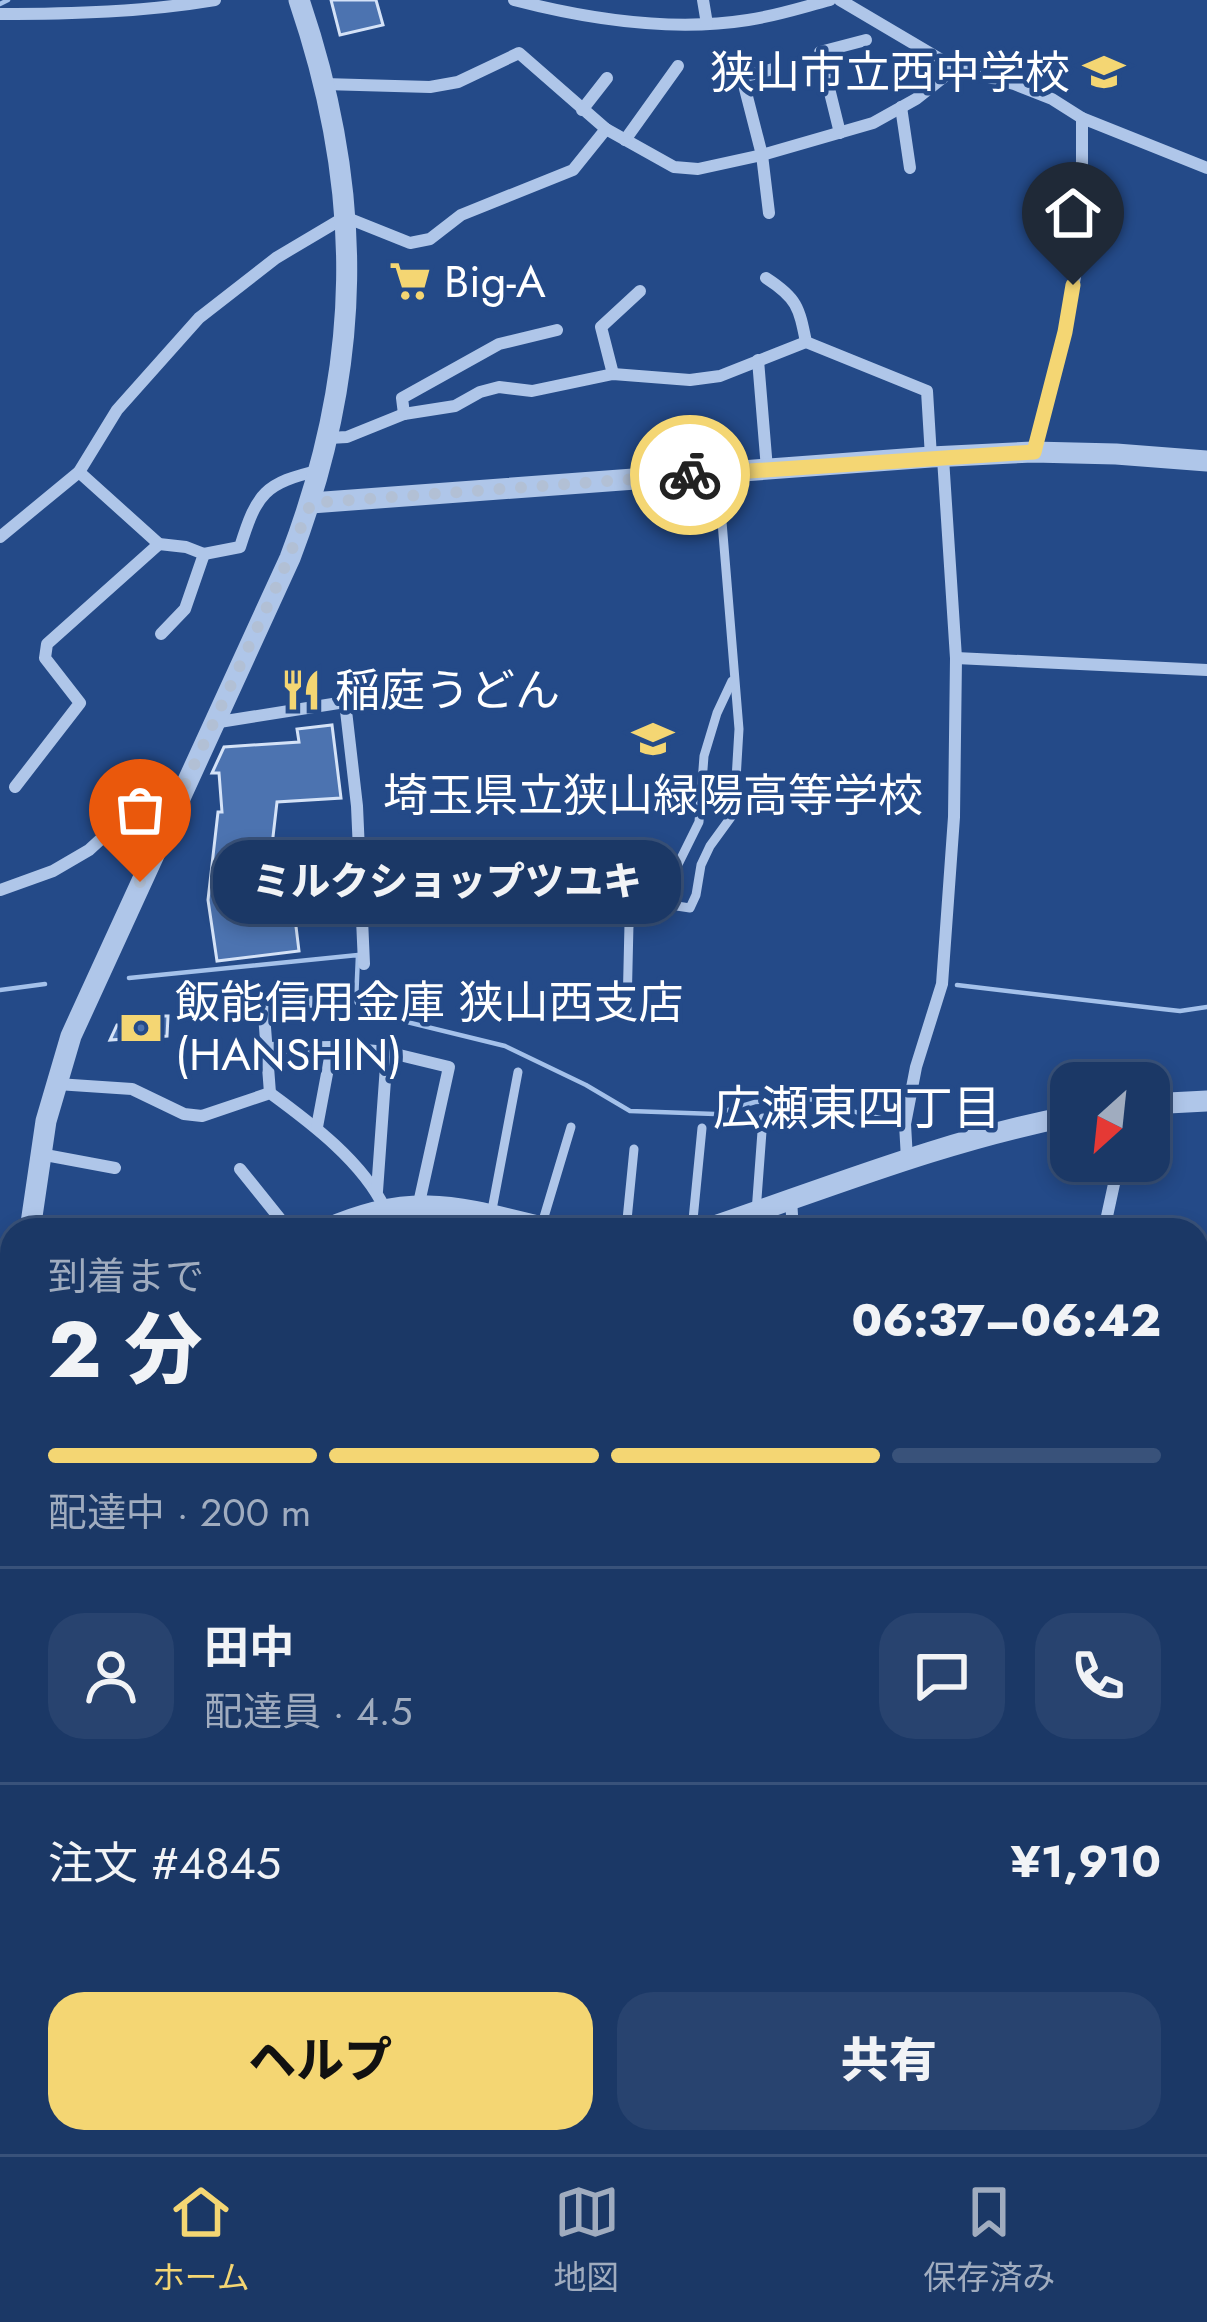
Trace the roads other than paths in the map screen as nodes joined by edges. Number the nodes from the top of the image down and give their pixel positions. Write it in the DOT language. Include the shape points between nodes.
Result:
graph roads {
  1 [pos="215,0"];
  2 [pos="299,0"];
  3 [pos="514,0"];
  4 [pos="704,0"];
  5 [pos="830,0"];
  6 [pos="840,0"];
  7 [pos="550,4"];
  8 [pos="0,14"];
  9 [pos="707,24"];
  10 [pos="866,40"];
  11 [pos="678,66"];
  12 [pos="955,68"];
  13 [pos="773,69"];
  14 [pos="607,78"];
  15 [pos="324,84"];
  16 [pos="902,106"];
  17 [pos="582,110"];
  18 [pos="1082,118"];
  19 [pos="606,129"];
  20 [pos="840,133"];
  21 [pos="625,140"];
  22 [pos="761,155"];
  23 [pos="1207,168"];
  24 [pos="910,169"];
  25 [pos="769,213"];
  26 [pos="345,217"];
  27 [pos="766,278"];
  28 [pos="640,291"];
  29 [pos="557,330"];
  30 [pos="806,342"];
  31 [pos="758,360"];
  32 [pos="613,374"];
  33 [pos="404,414"];
  34 [pos="329,438"];
  35 [pos="1034,452"];
  36 [pos="937,458"];
  37 [pos="1207,461"];
  38 [pos="767,469"];
  39 [pos="321,470"];
  40 [pos="79,472"];
  41 [pos="718,473"];
  42 [pos="311,503"];
  43 [pos="0,537"];
  44 [pos="159,544"];
  45 [pos="204,554"];
  46 [pos="161,634"];
  47 [pos="956,658"];
  48 [pos="1207,670"];
  49 [pos="734,676"];
  50 [pos="212,723"];
  51 [pos="15,787"];
  52 [pos="179,795"];
  53 [pos="0,890"];
  54 [pos="657,903"];
  55 [pos="364,964"];
  56 [pos="326,1002"];
  57 [pos="627,1010"];
  58 [pos="332,1047"];
  59 [pos="265,1048"];
  60 [pos="387,1052"];
  61 [pos="518,1072"];
  62 [pos="55,1084"];
  63 [pos="270,1093"];
  64 [pos="1207,1101"];
  65 [pos="1170,1103"];
  66 [pos="763,1118"];
  67 [pos="1050,1120"];
  68 [pos="316,1127"];
  69 [pos="571,1127"];
  70 [pos="701,1128"];
  71 [pos="634,1149"];
  72 [pos="40,1154"];
  73 [pos="907,1160"];
  74 [pos="115,1168"];
  75 [pos="239,1169"];
  76 [pos="1114,1182"];
  77 [pos="381,1200"];
  78 [pos="791,1200"];
  79 [pos="419,1204"];
  80 [pos="756,1212"];
  81 [pos="491,1215"];
  82 [pos="31,1218"];
  83 [pos="279,1218"];
  84 [pos="347,1218"];
  85 [pos="504,1218"];
  86 [pos="550,1218"];
  87 [pos="627,1218"];
  88 [pos="693,1218"];
  89 [pos="739,1218"];
  90 [pos="792,1218"];
  91 [pos="1107,1218"];
  1 -- 8 [label="street"];
  2 -- 15 [label="street"];
  3 -- 7 [label="street"];
  4 -- 9 [label="street"];
  5 -- 9 [label="street"];
  6 -- 12 [label="street"];
  7 -- 9 [label="street" via="642,22"];
  10 -- 20 [label="street" via="820,52"];
  11 -- 21 [label="street"];
  12 -- 16 [label="street"];
  12 -- 18 [label="street" via="1014,84"];
  13 -- 22 [label="street" via="742,77"];
  14 -- 17 [label="street"];
  15 -- 17 [label="street" via="458,82 519,53"];
  15 -- 26 [label="street"];
  16 -- 20 [label="street"];
  16 -- 24 [label="street"];
  17 -- 19 [label="street"];
  18 -- 23 [label="street"];
  18 -- 35 [label="street" via="1082,238"];
  19 -- 21 [label="street"];
  19 -- 26 [label="street" via="573,170 461,215 430,239 410,243"];
  20 -- 22 [label="street"];
  21 -- 22 [label="street" via="674,167"];
  22 -- 25 [label="street"];
  26 -- 34 [label="street" via="344,341"];
  26 -- 40 [label="street" via="199,318 117,410"];
  27 -- 30 [label="street" via="800,309"];
  28 -- 32 [label="street" via="602,327"];
  29 -- 33 [label="street" via="499,344 402,398"];
  30 -- 31 [label="street"];
  30 -- 36 [label="street" via="927,391"];
  31 -- 32 [label="street" via="690,380"];
  31 -- 38 [label="street"];
  32 -- 33 [label="street" via="532,391 499,387"];
  33 -- 34 [label="street"];
  34 -- 39 [label="street"];
  35 -- 36 [label="street"];
  35 -- 37 [label="street"];
  36 -- 38 [label="street"];
  36 -- 47 [label="street"];
  38 -- 41 [label="street"];
  39 -- 42 [label="street"];
  39 -- 45 [label="street" via="265,490 240,547"];
  40 -- 43 [label="street"];
  40 -- 44 [label="street"];
  41 -- 42 [label="street"];
  41 -- 49 [label="lane"];
  42 -- 50 [label="street"];
  44 -- 45 [label="street"];
  44 -- 51 [label="street" via="47,644 45,658 80,703"];
  45 -- 46 [label="street" via="185,609"];
  47 -- 48 [label="street"];
  47 -- 73 [label="street" via="942,984 916,1067"];
  49 -- 54 [label="lane" via="704,756 699,822"];
  49 -- 54 [label="lane" via="734,813 701,865 690,908"];
  50 -- 52 [label="street"];
  50 -- 55 [label="street" via="345,702"];
  52 -- 53 [label="street" via="148,796 88,850"];
  52 -- 62 [label="street"];
  54 -- 57 [label="lane" via="652,917 629,924"];
  56 -- 59 [label="street" via="263,1001"];
  58 -- 59 [label="street"];
  58 -- 60 [label="street"];
  58 -- 68 [label="street"];
  59 -- 63 [label="street"];
  60 -- 77 [label="street"];
  60 -- 79 [label="street" via="449,1067"];
  61 -- 81 [label="lane"];
  62 -- 63 [label="street" via="132,1089 202,1116"];
  62 -- 72 [label="street"];
  63 -- 68 [label="street"];
  64 -- 65 [label="street"];
  66 -- 80 [label="lane"];
  67 -- 73 [label="street"];
  68 -- 77 [label="street"];
  69 -- 86 [label="lane"];
  70 -- 88 [label="lane"];
  71 -- 87 [label="lane"];
  72 -- 74 [label="street"];
  72 -- 82 [label="street"];
  73 -- 78 [label="street"];
  75 -- 83 [label="street"];
  76 -- 91 [label="street"];
  77 -- 79 [label="street"];
  77 -- 84 [label="street"];
  78 -- 80 [label="street"];
  78 -- 90 [label="street"];
  79 -- 81 [label="street"];
  80 -- 89 [label="street"];
  81 -- 85 [label="street"];
}
